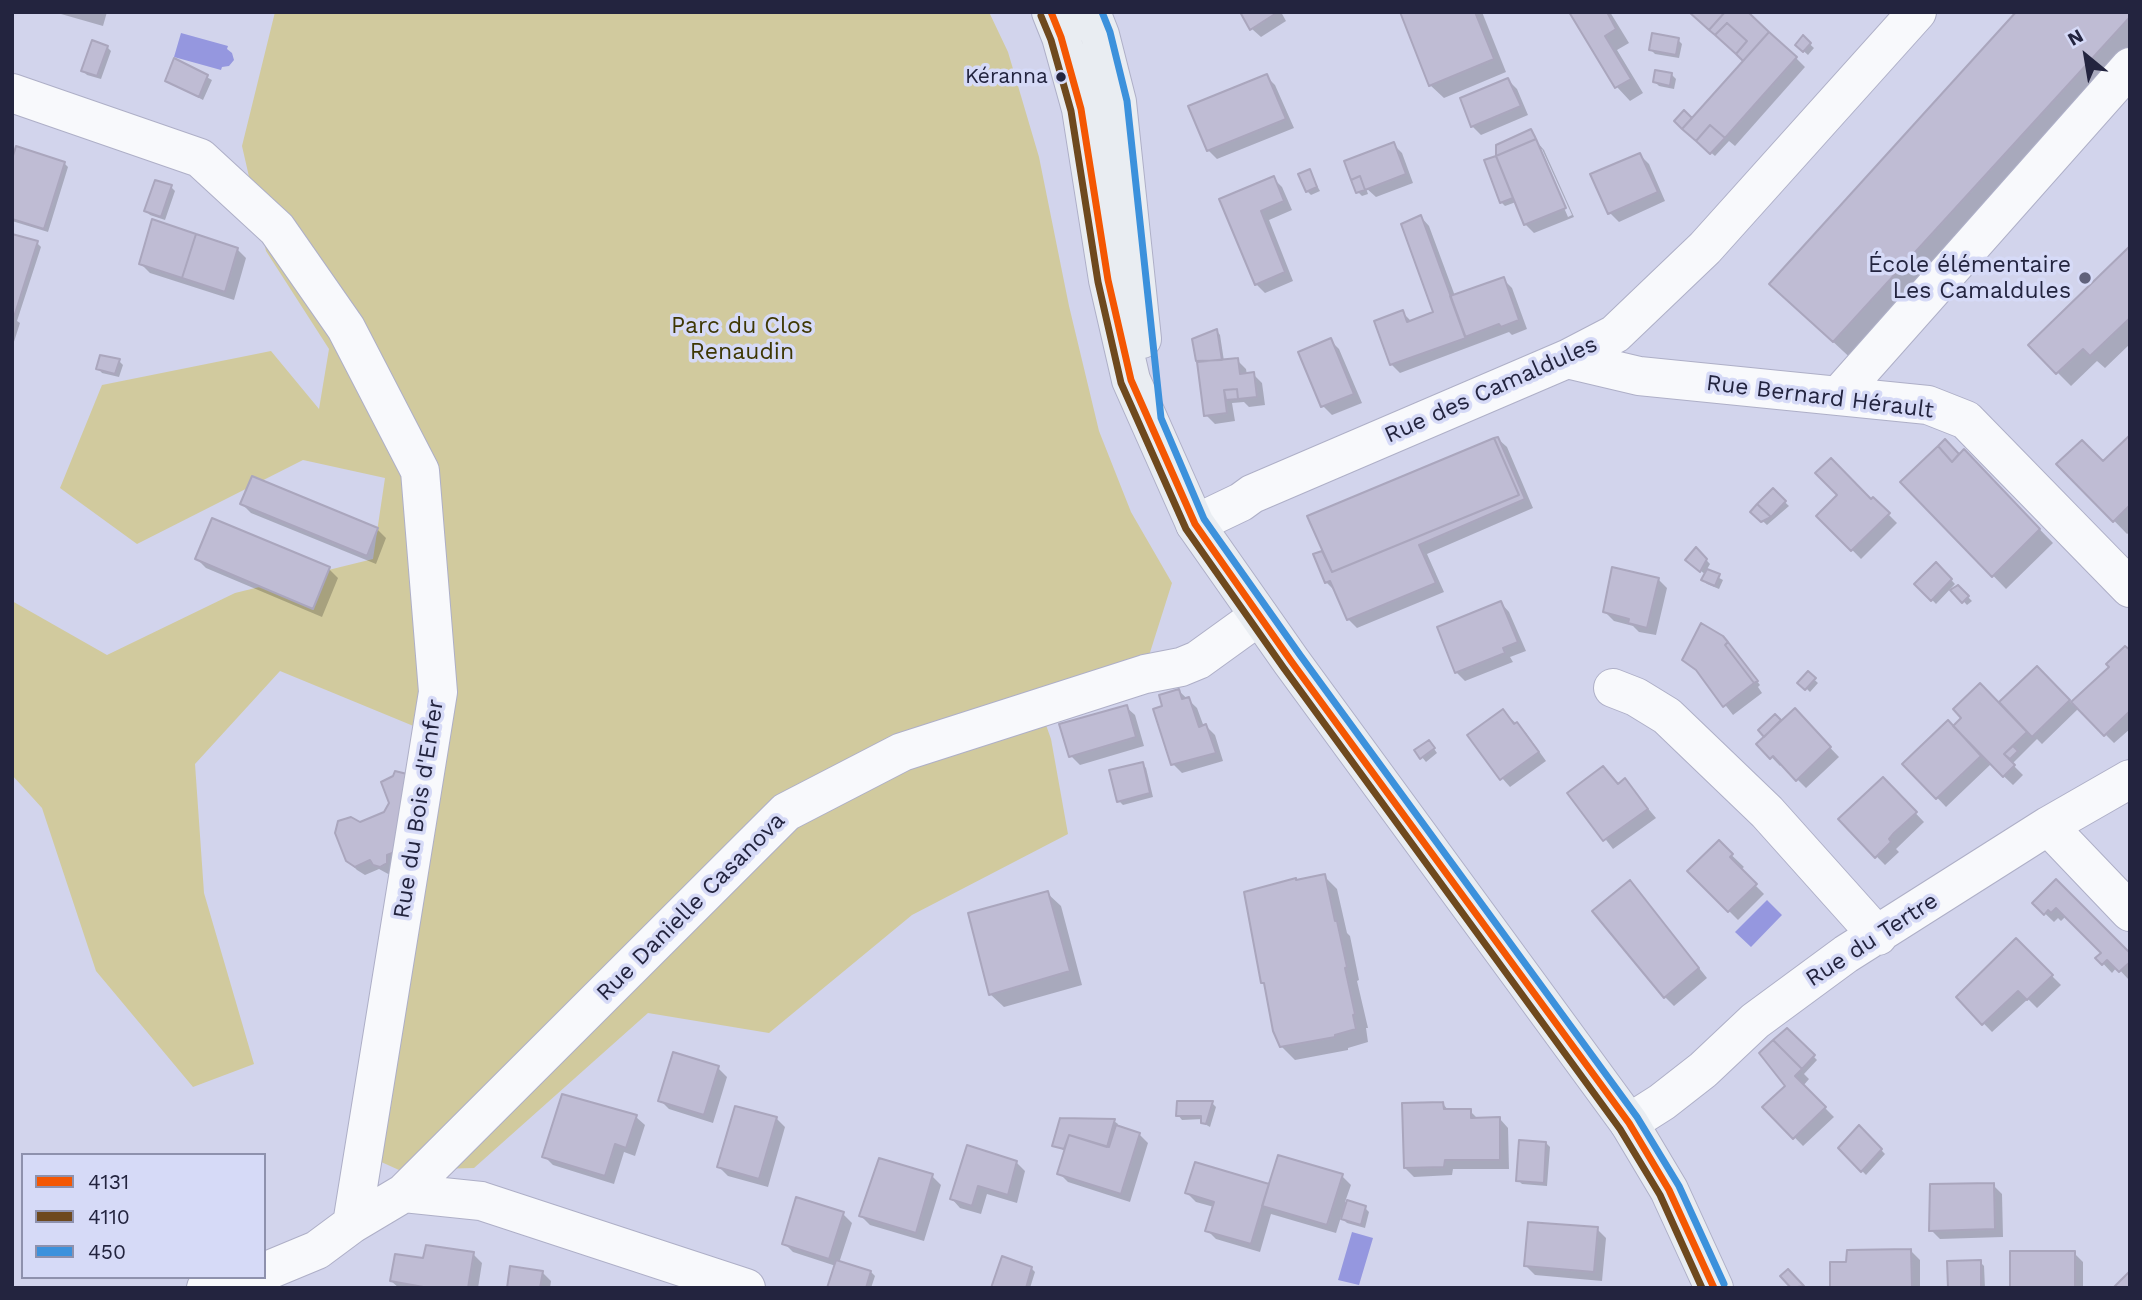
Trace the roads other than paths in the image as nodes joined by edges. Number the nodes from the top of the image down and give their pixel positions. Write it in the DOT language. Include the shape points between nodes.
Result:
graph roads {
  1 [pos="1051,12"];
  2 [pos="1091,12"];
  3 [pos="1915,13"];
  4 [pos="2130,67"];
  5 [pos="12,93"];
  6 [pos="1567,359"];
  7 [pos="1839,395"];
  8 [pos="1151,421"];
  9 [pos="1195,524"];
  10 [pos="2130,588"];
  11 [pos="1259,616"];
  12 [pos="1613,688"];
  13 [pos="2130,779"];
  14 [pos="2048,826"];
  15 [pos="2130,912"];
  16 [pos="1878,936"];
  17 [pos="1629,1123"];
  18 [pos="404,1193"];
  19 [pos="352,1224"];
  20 [pos="266,1271"];
  21 [pos="244,1279"];
  22 [pos="206,1288"];
  23 [pos="746,1288"];
  24 [pos="1714,1288"];
  1 -- 8 [label="main road" via="1081,109 1108,280 1131,380"];
  2 -- 8 [label="main road" via="1117,102"];
  3 -- 6 [label="street, Rue des Camaldules" via="1704,248 1615,334"];
  4 -- 7 [label="street"];
  5 -- 19 [label="street, Rue du Bois d'Enfer" via="200,158 276,229 296,256 346,328 420,471 438,692"];
  6 -- 7 [label="street, Rue Bernard Hérault" via="1639,376"];
  6 -- 9 [label="street, Rue des Camaldules" via="1252,494"];
  7 -- 10 [label="street, Rue Bernard Hérault" via="1928,405 1966,420"];
  8 -- 9 [label="main road"];
  9 -- 11 [label="main road"];
  11 -- 17 [label="main road"];
  11 -- 18 [label="street, Rue Danielle Casanova" via="1198,660 902,752 786,812"];
  12 -- 16 [label="street" via="1667,716 1767,812"];
  13 -- 14 [label="street, Rue du Tertre"];
  14 -- 15 [label="street"];
  14 -- 16 [label="street, Rue du Tertre"];
  16 -- 17 [label="street, Rue du Tertre" via="1800,986 1703,1070"];
  17 -- 24 [label="main road" via="1669,1190"];
  18 -- 19 [label="street, Rue Danielle Casanova"];
  18 -- 23 [label="street" via="481,1201"];
  19 -- 20 [label="street, Rue Danielle Casanova" via="317,1250"];
  21 -- 22 [label="street"];
}
